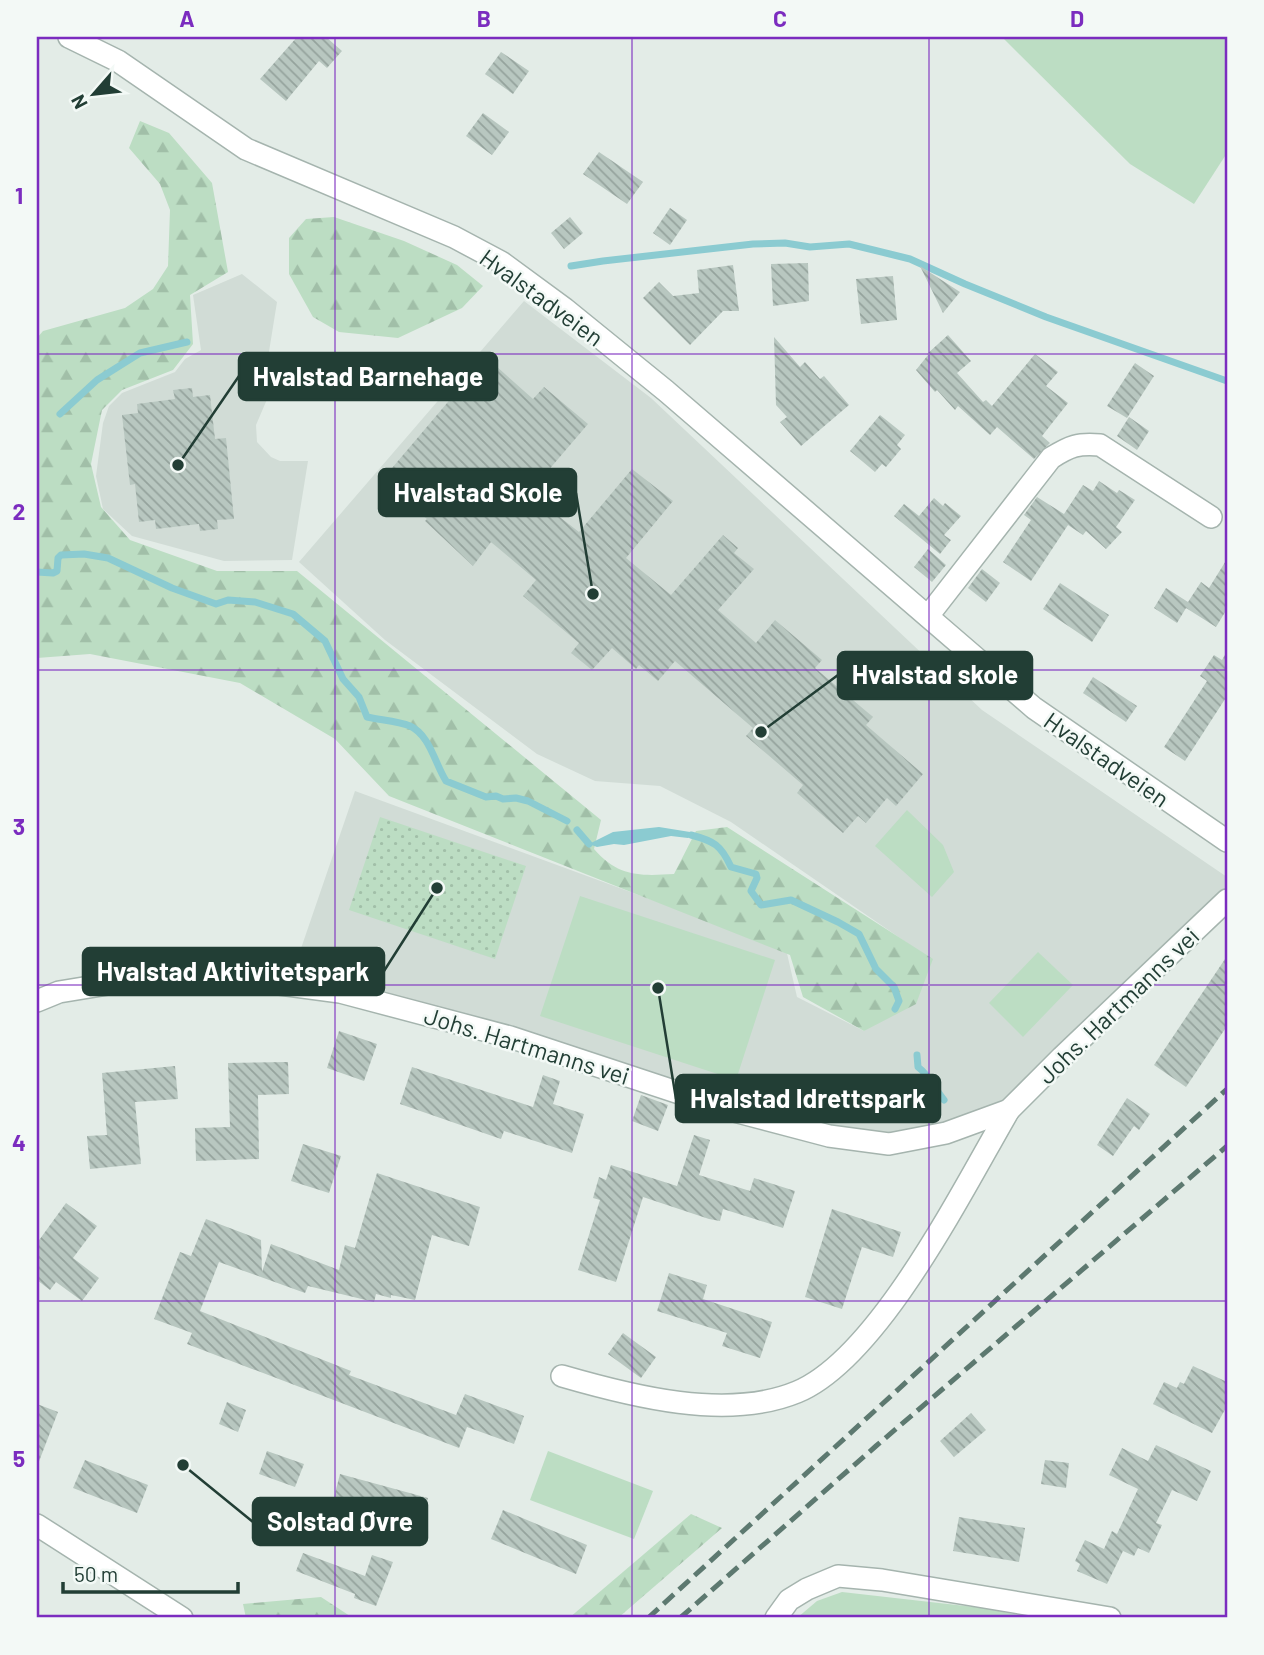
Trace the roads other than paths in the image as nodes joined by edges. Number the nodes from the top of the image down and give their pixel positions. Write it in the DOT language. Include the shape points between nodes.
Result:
graph roads {
  1 [pos="69,37"];
  2 [pos="1211,516"];
  3 [pos="928,616"];
  4 [pos="1227,841"];
  5 [pos="1227,900"];
  6 [pos="37,1001"];
  7 [pos="1009,1110"];
  8 [pos="562,1376"];
  9 [pos="37,1525"];
  10 [pos="182,1618"];
  11 [pos="776,1618"];
  12 [pos="1110,1618"];
  1 -- 3 [label="street, Hvalstadveien" via="118,61 246,149 454,237 501,262 666,391"];
  2 -- 3 [label="street" via="1100,445 1081,443 1051,458"];
  3 -- 4 [label="street, Hvalstadveien" via="1034,708"];
  5 -- 7 [label="street, Johs. Hartmanns vei"];
  6 -- 7 [label="street, Johs. Hartmanns vei" via="59,992 126,981 179,978 340,992 510,1037 734,1111 829,1136 889,1144 946,1133"];
  7 -- 8 [label="street, Johs. Hartmanns vei" via="893,1302 833,1369 798,1392 726,1404 674,1401 617,1392"];
  9 -- 10 [label="street"];
  11 -- 12 [label="street" via="789,1600 838,1576"];
}
